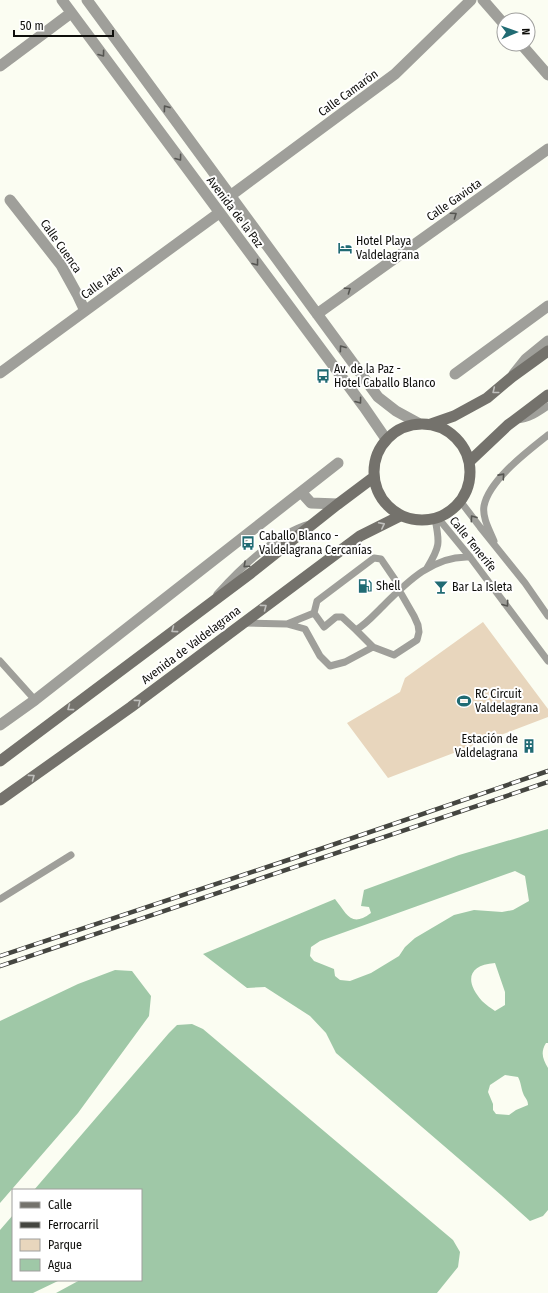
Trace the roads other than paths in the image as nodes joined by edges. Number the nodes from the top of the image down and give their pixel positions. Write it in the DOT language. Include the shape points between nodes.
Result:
graph roads {
  1 [pos="62,0"];
  2 [pos="88,0"];
  3 [pos="471,0"];
  4 [pos="483,0"];
  5 [pos="71,13"];
  6 [pos="496,15"];
  7 [pos="528,52"];
  8 [pos="0,66"];
  9 [pos="548,75"];
  10 [pos="548,149"];
  11 [pos="230,196"];
  12 [pos="10,200"];
  13 [pos="219,213"];
  14 [pos="548,306"];
  15 [pos="85,311"];
  16 [pos="317,314"];
  17 [pos="548,341"];
  18 [pos="548,351"];
  19 [pos="0,373"];
  20 [pos="455,374"];
  21 [pos="512,377"];
  22 [pos="548,395"];
  23 [pos="548,406"];
  24 [pos="514,420"];
  25 [pos="418,423"];
  26 [pos="431,424"];
  27 [pos="548,436"];
  28 [pos="386,439"];
  29 [pos="470,461"];
  30 [pos="338,463"];
  31 [pos="374,477"];
  32 [pos="301,492"];
  33 [pos="461,502"];
  34 [pos="338,504"];
  35 [pos="400,516"];
  36 [pos="437,519"];
  37 [pos="498,549"];
  38 [pos="470,557"];
  39 [pos="426,568"];
  40 [pos="400,590"];
  41 [pos="314,613"];
  42 [pos="548,616"];
  43 [pos="244,623"];
  44 [pos="287,624"];
  45 [pos="356,630"];
  46 [pos="374,646"];
  47 [pos="0,661"];
  48 [pos="548,661"];
  49 [pos="35,700"];
  50 [pos="0,725"];
  51 [pos="0,761"];
  52 [pos="0,800"];
  53 [pos="70,855"];
  54 [pos="0,899"];
  1 -- 5 [label="street, Avenida de la Paz"];
  11 -- 2 [label="street, Avenida de la Paz, one-way"];
  3 -- 11 [label="street, Calle Camarón" via="395,74"];
  4 -- 6 [label="street"];
  5 -- 8 [label="street"];
  5 -- 13 [label="street, Avenida de la Paz, one-way"];
  7 -- 9 [label="street"];
  16 -- 10 [label="street, Calle Gaviota, one-way"];
  11 -- 16 [label="street, Avenida de la Paz"];
  12 -- 15 [label="street, Calle Cuenca" via="61,264"];
  13 -- 15 [label="street, Calle Jaén"];
  13 -- 28 [label="street, Avenida de la Paz, one-way"];
  14 -- 20 [label="street"];
  15 -- 19 [label="street, Calle Jaén"];
  25 -- 16 [label="street, Avenida de la Paz, one-way" via="378,397"];
  17 -- 21 [label="street" via="526,359"];
  18 -- 21 [label="main road"];
  21 -- 26 [label="main road, one-way" via="487,398 454,416"];
  22 -- 24 [label="main road"];
  23 -- 24 [label="lane" via="534,416"];
  24 -- 29 [label="main road"];
  25 -- 26 [label="main road"];
  25 -- 28 [label="main road" via="406,426"];
  26 -- 29 [label="main road" via="444,428 455,436 464,447"];
  37 -- 27 [label="lane, one-way" via="485,520 484,506 493,486 506,471"];
  28 -- 31 [label="main road" via="374,465"];
  29 -- 33 [label="main road" via="469,485"];
  30 -- 32 [label="street"];
  31 -- 34 [label="main road, Avenida de Valdelagrana"];
  31 -- 35 [label="main road" via="378,493 387,506"];
  32 -- 34 [label="street" via="311,503"];
  32 -- 49 [label="street"];
  33 -- 36 [label="main road" via="451,512"];
  37 -- 33 [label="lane, Calle Tenerife, one-way"];
  34 -- 51 [label="main road, Avenida de Valdelagrana, one-way" via="251,573"];
  35 -- 36 [label="main road" via="423,521"];
  43 -- 35 [label="main road, Avenida de Valdelagrana, one-way" via="360,536"];
  36 -- 38 [label="lane, Calle Tenerife"];
  36 -- 39 [label="lane" via="439,540 435,556"];
  37 -- 42 [label="lane, Calle Tenerife"];
  38 -- 39 [label="lane" via="451,558"];
  38 -- 48 [label="lane, Calle Tenerife, one-way"];
  39 -- 40 [label="lane"];
  40 -- 41 [label="lane" via="380,559 374,558 317,601"];
  40 -- 45 [label="lane"];
  40 -- 46 [label="lane" via="418,625 417,640 394,655"];
  41 -- 44 [label="lane"];
  41 -- 45 [label="lane" via="324,627 336,617 342,617"];
  43 -- 44 [label="lane"];
  52 -- 43 [label="main road, Avenida de Valdelagrana, one-way"];
  44 -- 46 [label="lane" via="305,629 320,656 330,666 345,662"];
  45 -- 46 [label="lane"];
  47 -- 49 [label="lane"];
  49 -- 50 [label="street"];
  53 -- 54 [label="lane"];
}
